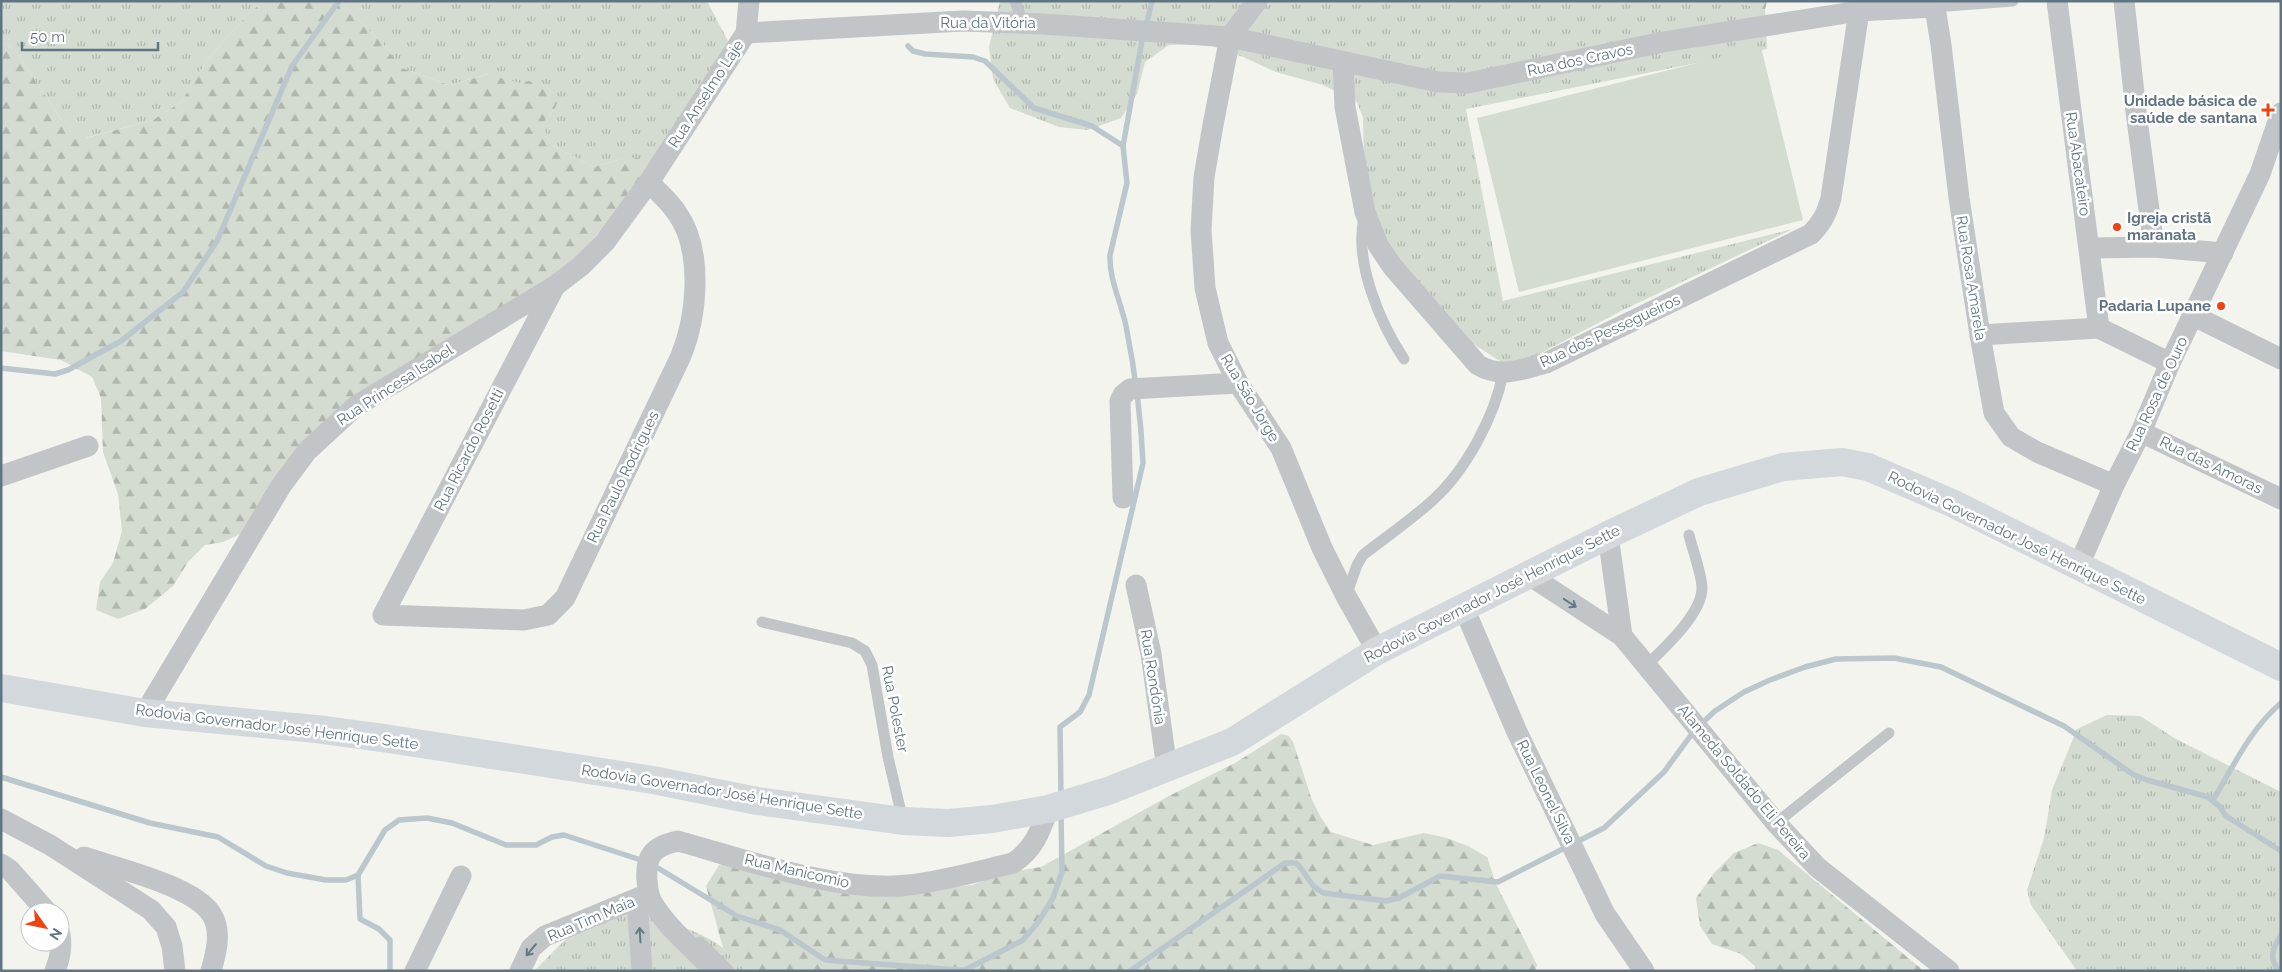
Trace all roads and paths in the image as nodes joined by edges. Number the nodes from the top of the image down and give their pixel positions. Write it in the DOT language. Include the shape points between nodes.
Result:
graph roads {
  1 [pos="749,1"];
  2 [pos="1015,1"];
  3 [pos="1257,1"];
  4 [pos="2013,1"];
  5 [pos="2056,1"];
  6 [pos="2124,1"];
  7 [pos="1934,4"];
  8 [pos="1859,11"];
  9 [pos="1023,23"];
  10 [pos="746,33"];
  11 [pos="1230,37"];
  12 [pos="1342,63"];
  13 [pos="2281,112"];
  14 [pos="649,182"];
  15 [pos="1365,212"];
  16 [pos="2154,247"];
  17 [pos="2090,248"];
  18 [pos="2222,253"];
  19 [pos="555,286"];
  20 [pos="2194,316"];
  21 [pos="2098,328"];
  22 [pos="1980,336"];
  23 [pos="1404,359"];
  24 [pos="2281,359"];
  25 [pos="2170,363"];
  26 [pos="1503,373"];
  27 [pos="1238,383"];
  28 [pos="2141,432"];
  29 [pos="88,446"];
  30 [pos="1,476"];
  31 [pos="2114,485"];
  32 [pos="1123,498"];
  33 [pos="2281,499"];
  34 [pos="1608,535"];
  35 [pos="1689,535"];
  36 [pos="2079,565"];
  37 [pos="1529,575"];
  38 [pos="1136,585"];
  39 [pos="1346,596"];
  40 [pos="1463,606"];
  41 [pos="383,615"];
  42 [pos="762,622"];
  43 [pos="1622,636"];
  44 [pos="1377,650"];
  45 [pos="1647,666"];
  46 [pos="2281,667"];
  47 [pos="1,688"];
  48 [pos="145,712"];
  49 [pos="1889,733"];
  50 [pos="1167,769"];
  51 [pos="1048,809"];
  52 [pos="1,819"];
  53 [pos="903,821"];
  54 [pos="1776,823"];
  55 [pos="50,846"];
  56 [pos="1,864"];
  57 [pos="460,876"];
  58 [pos="643,897"];
  59 [pos="38,902"];
  60 [pos="60,952"];
  61 [pos="55,971"];
  62 [pos="175,971"];
  63 [pos="211,971"];
  64 [pos="414,971"];
  65 [pos="520,971"];
  66 [pos="642,971"];
  67 [pos="714,971"];
  68 [pos="729,971"];
  69 [pos="1644,971"];
  70 [pos="1949,971"];
  1 -- 10 [label="street, Rua Anselmo Laje"];
  2 -- 9 [label="lane"];
  3 -- 11 [label="street"];
  4 -- 7 [label="lane"];
  5 -- 17 [label="street, Rua Abacateiro"];
  6 -- 16 [label="street"];
  7 -- 8 [label="street, Rua dos Cravos"];
  7 -- 22 [label="street, Rua Rosa Amarela"];
  8 -- 12 [label="street, Rua dos Cravos" via="1663,42 1468,83 1438,82"];
  8 -- 26 [label="street, Rua dos Pessegueiros" via="1831,198 1820,226 1811,234 1546,363"];
  9 -- 10 [label="street, Rua da Vitória" via="963,21"];
  9 -- 11 [label="street, Rua da Vitória"];
  10 -- 14 [label="street, Rua Anselmo Laje"];
  11 -- 12 [label="street, Rua dos Cravos"];
  11 -- 27 [label="street, Rua São Jorge" via="1204,177 1201,230 1205,288 1218,342"];
  12 -- 15 [label="street, Rua dos Pessegueiros" via="1345,107"];
  13 -- 18 [label="street, Rua Rosa de Ouro" via="2260,174"];
  14 -- 19 [label="street, Rua Princesa Isabel" via="605,242"];
  14 -- 41 [label="street, Rua Paulo Rodrigues" via="678,214 693,248 695,267 690,329 680,358 565,598 548,615 524,620"];
  15 -- 23 [label="lane" via="1362,228 1371,293 1386,329"];
  15 -- 26 [label="street, Rua dos Pessegueiros" via="1378,245 1392,266 1478,365 1490,372"];
  16 -- 17 [label="street"];
  16 -- 18 [label="street"];
  17 -- 21 [label="street, Rua Abacateiro"];
  18 -- 20 [label="street, Rua Rosa de Ouro"];
  19 -- 41 [label="street, Rua Ricardo Rosetti"];
  19 -- 48 [label="street, Rua Princesa Isabel" via="356,406 307,450 280,486"];
  20 -- 24 [label="street"];
  20 -- 25 [label="street, Rua Rosa de Ouro"];
  21 -- 22 [label="street"];
  21 -- 25 [label="street"];
  22 -- 31 [label="street, Rua Rosa Amarela" via="1994,413 2011,436 2037,452"];
  25 -- 28 [label="street, Rua Rosa de Ouro"];
  26 -- 39 [label="lane" via="1494,407 1452,478 1434,499 1363,555"];
  27 -- 32 [label="street" via="1130,389 1123,395 1120,401"];
  27 -- 39 [label="street, Rua São Jorge" via="1281,448 1322,548"];
  28 -- 31 [label="street, Rua Rosa de Ouro"];
  28 -- 33 [label="street, Rua das Amoras"];
  29 -- 30 [label="street"];
  31 -- 36 [label="street, Rua Rosa de Ouro"];
  34 -- 36 [label="main road, Rodovia Governador José Henrique Sette" via="1699,492 1783,467 1842,462 1893,476"];
  34 -- 37 [label="main road, Rodovia Governador José Henrique Sette"];
  34 -- 43 [label="street"];
  35 -- 45 [label="lane" via="1702,588 1698,604 1691,617"];
  36 -- 46 [label="main road, Rodovia Governador José Henrique Sette"];
  37 -- 40 [label="main road, Rodovia Governador José Henrique Sette"];
  37 -- 43 [label="street, Alameda Soldado Eli Pereira, one-way"];
  38 -- 50 [label="street, Rua Rondônia" via="1151,654"];
  39 -- 44 [label="street, Rua São Jorge"];
  40 -- 44 [label="main road, Rodovia Governador José Henrique Sette"];
  40 -- 69 [label="street, Rua Leonel Silva" via="1517,732 1606,914"];
  42 -- 53 [label="lane, Rua Polester" via="852,643 865,651 872,665"];
  43 -- 45 [label="street, Alameda Soldado Eli Pereira"];
  44 -- 50 [label="main road, Rodovia Governador José Henrique Sette" via="1232,742"];
  45 -- 54 [label="street, Alameda Soldado Eli Pereira"];
  47 -- 48 [label="main road, Rodovia Governador José Henrique Sette"];
  48 -- 53 [label="main road, Rodovia Governador José Henrique Sette" via="383,738 653,780 757,801"];
  49 -- 54 [label="lane"];
  50 -- 51 [label="main road, Rodovia Governador José Henrique Sette"];
  51 -- 53 [label="main road, Rodovia Governador José Henrique Sette" via="948,823"];
  51 -- 58 [label="street, Rua Manicomio" via="1037,840 1013,863 908,885 860,886 678,841 661,845 652,853 646,866"];
  52 -- 55 [label="street"];
  54 -- 70 [label="street, Alameda Soldado Eli Pereira" via="1817,867"];
  55 -- 62 [label="street" via="151,910 166,927"];
  55 -- 63 [label="street" via="172,886 192,897 212,914 218,934"];
  56 -- 59 [label="street"];
  57 -- 64 [label="street"];
  58 -- 65 [label="street, Rua Tim Maia, one-way" via="545,936 531,948"];
  66 -- 58 [label="street, one-way"];
  58 -- 67 [label="street" via="652,902"];
  58 -- 68 [label="lane"];
  60 -- 61 [label="street"];
}
